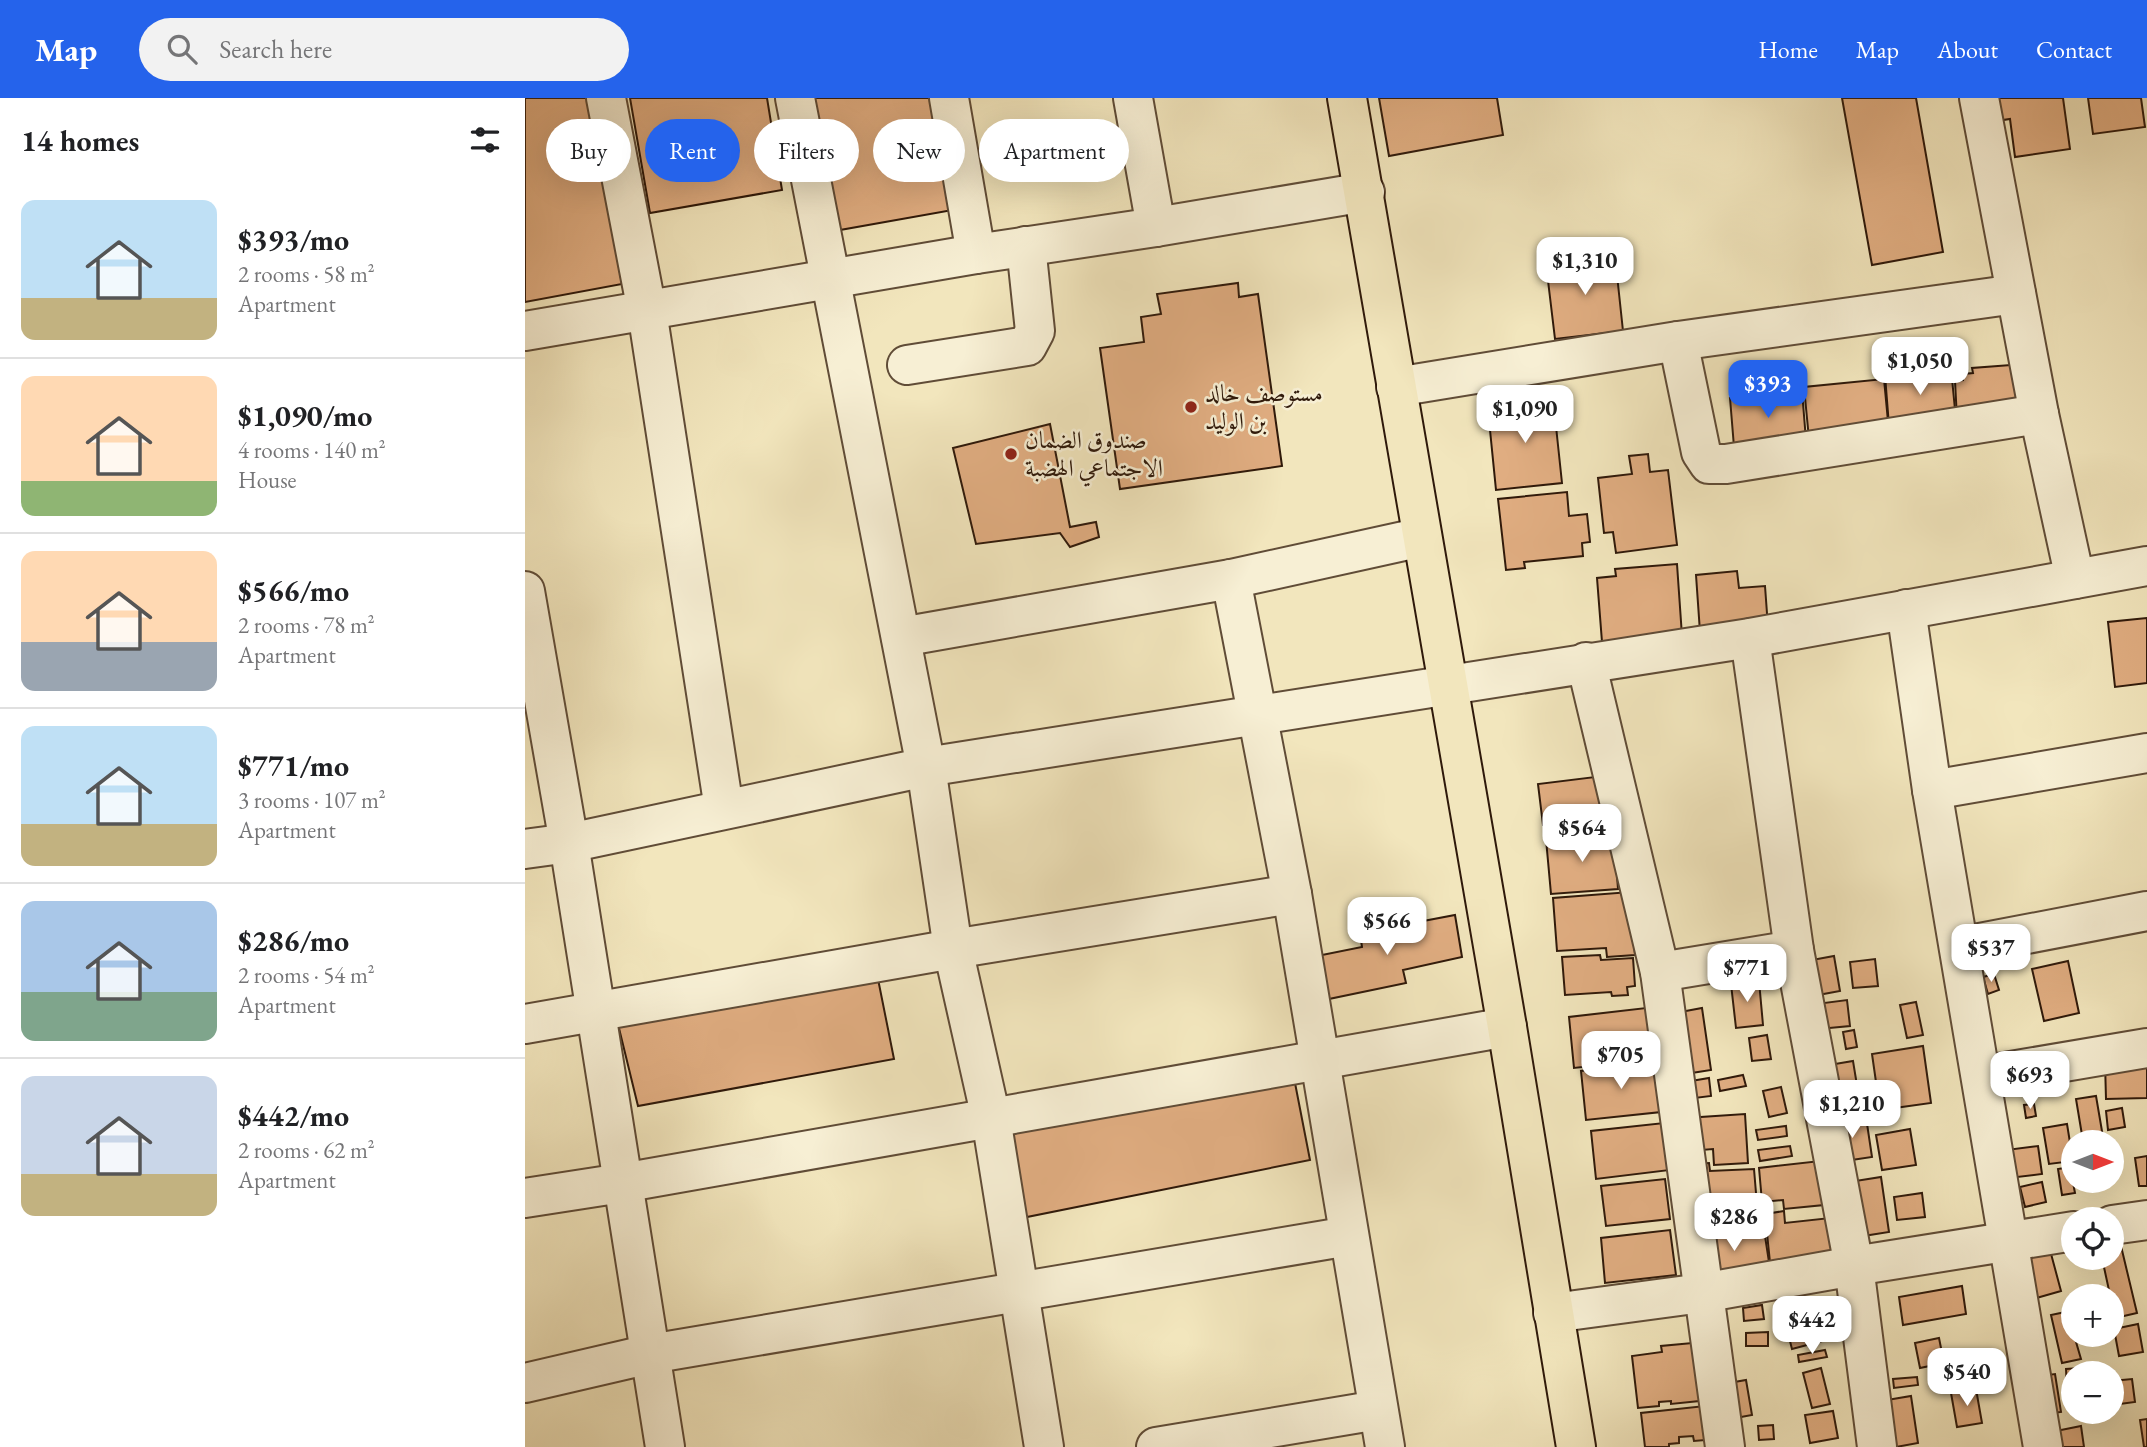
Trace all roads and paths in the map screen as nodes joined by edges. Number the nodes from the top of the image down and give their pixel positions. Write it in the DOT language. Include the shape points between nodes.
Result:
graph roads {
  1 [pos="606,98"];
  2 [pos="795,98"];
  3 [pos="949,98"];
  4 [pos="1133,98"];
  5 [pos="1347,98"];
  6 [pos="1979,98"];
  7 [pos="1365,192"];
  8 [pos="1156,227"];
  9 [pos="1025,246"];
  10 [pos="976,254"];
  11 [pos="832,278"];
  12 [pos="2016,293"];
  13 [pos="647,312"];
  14 [pos="525,331"];
  15 [pos="1678,341"];
  16 [pos="907,365"];
  17 [pos="1396,387"];
  18 [pos="2039,414"];
  19 [pos="1422,537"];
  20 [pos="2147,566"];
  21 [pos="1231,579"];
  22 [pos="2075,579"];
  23 [pos="525,591"];
  24 [pos="1906,609"];
  25 [pos="901,637"];
  26 [pos="1750,638"];
  27 [pos="1587,662"];
  28 [pos="1447,686"];
  29 [pos="1258,716"];
  30 [pos="2147,753"];
  31 [pos="926,767"];
  32 [pos="1932,790"];
  33 [pos="724,809"];
  34 [pos="569,843"];
  35 [pos="525,849"];
  36 [pos="1292,894"];
  37 [pos="2147,911"];
  38 [pos="1959,947"];
  39 [pos="953,949"];
  40 [pos="1794,950"];
  41 [pos="1660,971"];
  42 [pos="594,1011"];
  43 [pos="525,1024"];
  44 [pos="1507,1027"];
  45 [pos="2147,1048"];
  46 [pos="1320,1061"];
  47 [pos="1981,1076"];
  48 [pos="991,1118"];
  49 [pos="622,1183"];
  50 [pos="525,1198"];
  51 [pos="2147,1220"];
  52 [pos="2124,1223"];
  53 [pos="2061,1233"];
  54 [pos="1349,1236"];
  55 [pos="2009,1241"];
  56 [pos="1854,1266"];
  57 [pos="1019,1293"];
  58 [pos="1702,1293"];
  59 [pos="1553,1313"];
  60 [pos="650,1354"];
  61 [pos="525,1383"];
  62 [pos="1378,1410"];
  63 [pos="665,1447"];
  64 [pos="1044,1447"];
  65 [pos="1156,1447"];
  66 [pos="1385,1447"];
  67 [pos="1576,1447"];
  68 [pos="1725,1447"];
  69 [pos="1877,1447"];
  70 [pos="2043,1447"];
  1 -- 13 [label="street"];
  2 -- 11 [label="street"];
  3 -- 10 [label="street"];
  4 -- 8 [label="street"];
  5 -- 7 [label="main road"];
  6 -- 12 [label="street"];
  7 -- 8 [label="street"];
  7 -- 17 [label="main road"];
  8 -- 9 [label="street"];
  9 -- 10 [label="street"];
  9 -- 16 [label="street" via="1035,331 1027,346"];
  10 -- 11 [label="street"];
  11 -- 13 [label="street"];
  11 -- 25 [label="street"];
  12 -- 15 [label="street"];
  12 -- 18 [label="street"];
  13 -- 14 [label="street"];
  13 -- 33 [label="street"];
  15 -- 17 [label="street"];
  15 -- 18 [label="street" via="1700,452 1709,464"];
  17 -- 19 [label="main road"];
  18 -- 22 [label="street"];
  19 -- 21 [label="street"];
  19 -- 28 [label="main road"];
  20 -- 22 [label="street"];
  21 -- 25 [label="street"];
  21 -- 29 [label="street"];
  22 -- 24 [label="street"];
  23 -- 34 [label="street"];
  24 -- 26 [label="street"];
  24 -- 32 [label="street"];
  25 -- 31 [label="street"];
  26 -- 27 [label="street"];
  26 -- 40 [label="street"];
  27 -- 28 [label="street"];
  27 -- 41 [label="street"];
  28 -- 29 [label="street"];
  28 -- 44 [label="main road"];
  29 -- 31 [label="street"];
  29 -- 36 [label="street"];
  30 -- 32 [label="street"];
  31 -- 33 [label="street"];
  31 -- 39 [label="street"];
  32 -- 38 [label="street"];
  33 -- 34 [label="street"];
  34 -- 35 [label="street"];
  34 -- 42 [label="street"];
  36 -- 39 [label="street"];
  36 -- 46 [label="street"];
  37 -- 38 [label="street"];
  38 -- 47 [label="street"];
  39 -- 42 [label="street"];
  39 -- 48 [label="street"];
  40 -- 41 [label="street"];
  40 -- 56 [label="street"];
  41 -- 58 [label="street"];
  42 -- 43 [label="street"];
  42 -- 49 [label="street"];
  44 -- 46 [label="street"];
  44 -- 59 [label="main road"];
  45 -- 47 [label="street"];
  46 -- 48 [label="street"];
  46 -- 54 [label="street"];
  47 -- 55 [label="street"];
  48 -- 49 [label="street"];
  48 -- 57 [label="street"];
  49 -- 50 [label="street"];
  49 -- 60 [label="street"];
  51 -- 52 [label="street"];
  53 -- 55 [label="street"];
  54 -- 57 [label="street"];
  54 -- 62 [label="street"];
  55 -- 56 [label="street"];
  55 -- 70 [label="street"];
  56 -- 58 [label="street"];
  56 -- 69 [label="street"];
  57 -- 60 [label="street"];
  57 -- 64 [label="street"];
  58 -- 59 [label="street"];
  58 -- 68 [label="street"];
  59 -- 67 [label="main road"];
  60 -- 61 [label="street"];
  60 -- 63 [label="street"];
  62 -- 65 [label="street"];
  62 -- 66 [label="street"];
}
